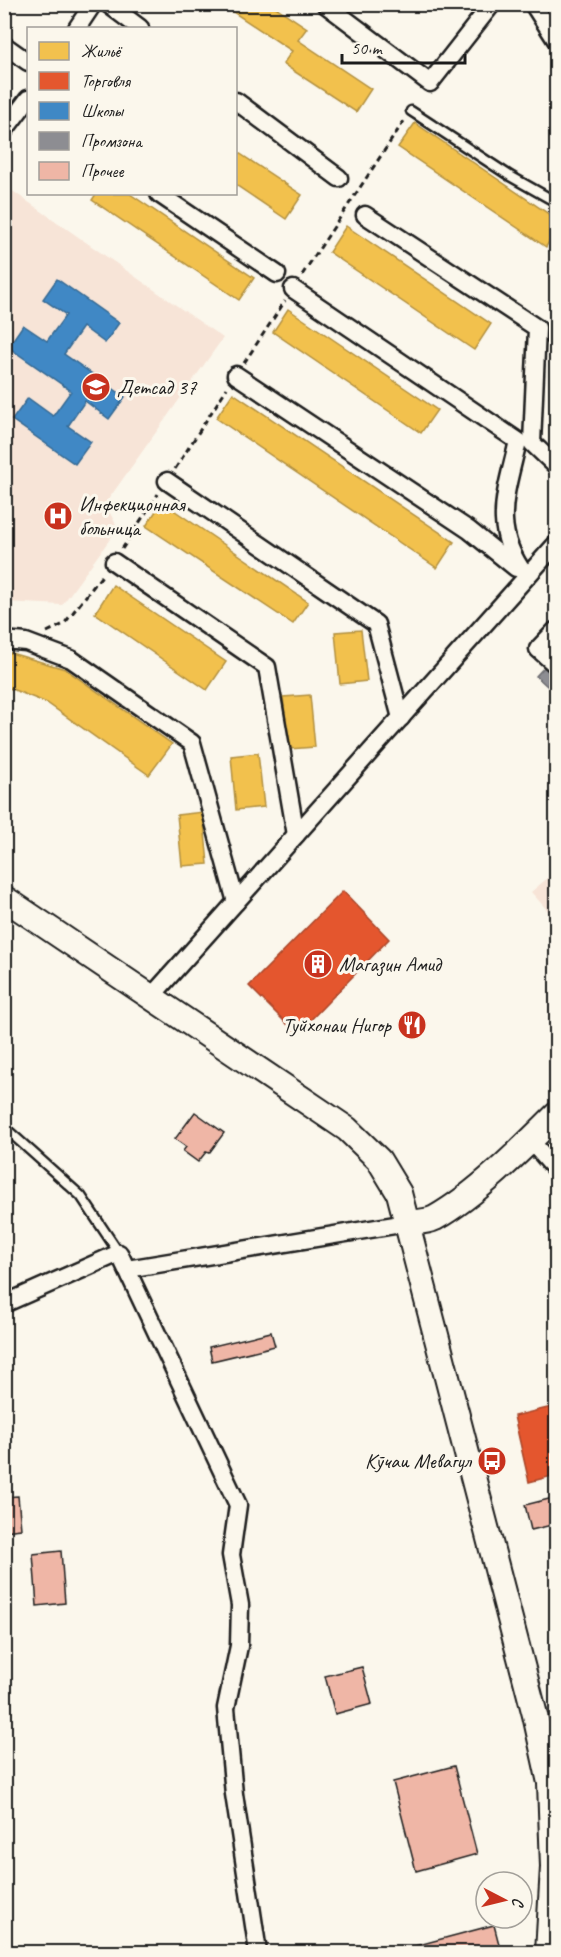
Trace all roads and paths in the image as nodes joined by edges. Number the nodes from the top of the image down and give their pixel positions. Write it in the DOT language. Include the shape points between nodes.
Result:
graph roads {
  1 [pos="93,4"];
  2 [pos="108,4"];
  3 [pos="325,4"];
  4 [pos="533,4"];
  5 [pos="489,5"];
  6 [pos="78,27"];
  7 [pos="139,27"];
  8 [pos="556,40"];
  9 [pos="4,45"];
  10 [pos="27,61"];
  11 [pos="237,101"];
  12 [pos="27,103"];
  13 [pos="411,111"];
  14 [pos="4,132"];
  15 [pos="339,178"];
  16 [pos="160,195"];
  17 [pos="556,202"];
  18 [pos="365,214"];
  19 [pos="277,274"];
  20 [pos="293,289"];
  21 [pos="236,375"];
  22 [pos="556,466"];
  23 [pos="167,481"];
  24 [pos="556,543"];
  25 [pos="114,562"];
  26 [pos="526,576"];
  27 [pos="556,630"];
  28 [pos="4,640"];
  29 [pos="556,664"];
  30 [pos="401,718"];
  31 [pos="296,835"];
  32 [pos="4,898"];
  33 [pos="236,902"];
  34 [pos="151,997"];
  35 [pos="556,1115"];
  36 [pos="4,1127"];
  37 [pos="531,1141"];
  38 [pos="556,1170"];
  39 [pos="408,1223"];
  40 [pos="119,1253"];
  41 [pos="127,1269"];
  42 [pos="4,1304"];
  43 [pos="554,1780"];
  44 [pos="258,1953"];
  45 [pos="548,1953"];
  1 -- 6 [label="street"];
  2 -- 7 [label="street"];
  3 -- 5 [label="street" via="430,83"];
  4 -- 8 [label="street"];
  9 -- 10 [label="street"];
  11 -- 15 [label="street"];
  12 -- 14 [label="street"];
  13 -- 17 [label="lane"];
  16 -- 19 [label="street"];
  18 -- 22 [label="street" via="537,328 532,443"];
  20 -- 26 [label="street" via="518,441 504,527 507,547"];
  21 -- 26 [label="street" via="469,530"];
  23 -- 30 [label="street" via="376,624"];
  24 -- 26 [label="street"];
  25 -- 31 [label="street" via="267,667"];
  26 -- 30 [label="street"];
  27 -- 29 [label="street" via="538,649"];
  28 -- 33 [label="street" via="26,642 71,659 192,743"];
  30 -- 31 [label="street"];
  31 -- 33 [label="street"];
  32 -- 34 [label="main road"];
  33 -- 34 [label="street"];
  34 -- 39 [label="main road" via="347,1129 379,1160 399,1193"];
  35 -- 37 [label="main road"];
  36 -- 40 [label="lane" via="81,1196"];
  37 -- 38 [label="street"];
  37 -- 39 [label="main road" via="442,1213 433,1219"];
  39 -- 41 [label="street"];
  39 -- 43 [label="main road"];
  40 -- 41 [label="street"];
  40 -- 42 [label="street"];
  41 -- 44 [label="street" via="238,1505 231,1555 240,1605 239,1646 226,1708 234,1794"];
  43 -- 45 [label="main road"];
}
